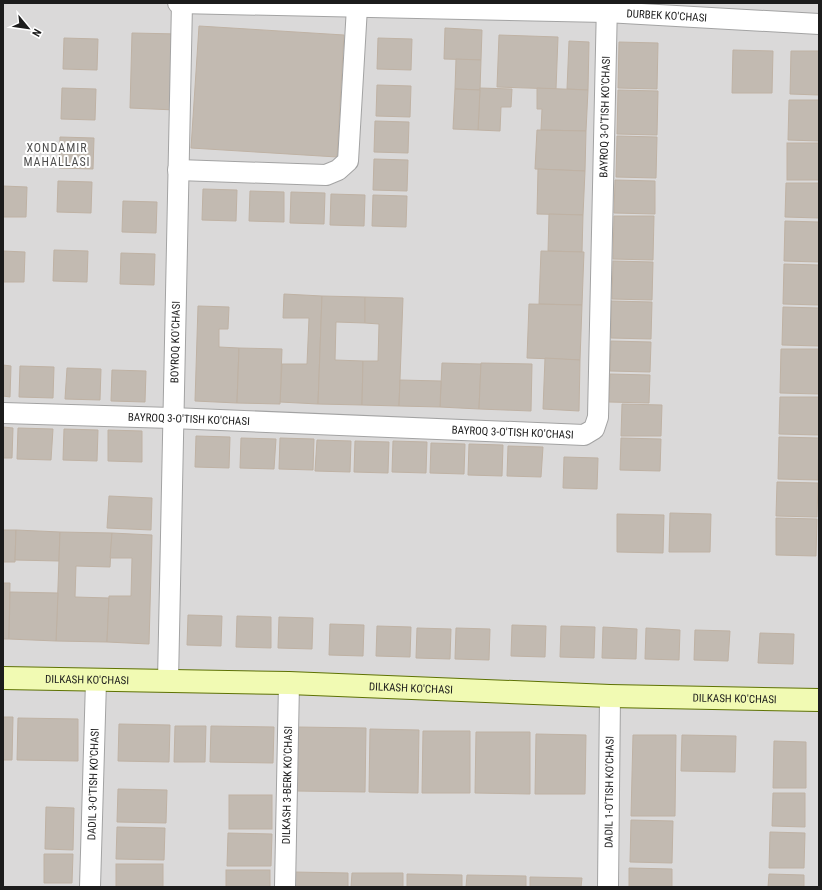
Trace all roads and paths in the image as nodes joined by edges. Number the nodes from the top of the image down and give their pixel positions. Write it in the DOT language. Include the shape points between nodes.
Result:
graph roads {
  1 [pos="178,3"];
  2 [pos="182,3"];
  3 [pos="357,7"];
  4 [pos="607,8"];
  5 [pos="819,24"];
  6 [pos="178,170"];
  7 [pos="3,414"];
  8 [pos="172,418"];
  9 [pos="3,678"];
  10 [pos="96,681"];
  11 [pos="168,681"];
  12 [pos="289,683"];
  13 [pos="610,696"];
  14 [pos="819,700"];
  15 [pos="90,887"];
  16 [pos="285,887"];
  17 [pos="608,887"];
  1 -- 2 [label="street, DURBEK KO'CHASI"];
  2 -- 3 [label="street, DURBEK KO'CHASI"];
  2 -- 6 [label="street, BOYROQ KO'CHASI"];
  3 -- 4 [label="street, DURBEK KO'CHASI"];
  3 -- 6 [label="street" via="348,161 338,170 326,175"];
  4 -- 5 [label="street, DURBEK KO'CHASI"];
  4 -- 8 [label="street, BAYROQ 3-O'TISH KO'CHASI" via="598,417 594,429 584,435"];
  6 -- 8 [label="street, BOYROQ KO'CHASI"];
  7 -- 8 [label="street, BAYROQ 3-O'TISH KO'CHASI"];
  8 -- 11 [label="street, BOYROQ KO'CHASI"];
  9 -- 10 [label="street, DILKASH KO'CHASI"];
  10 -- 11 [label="street, DILKASH KO'CHASI"];
  10 -- 15 [label="street, DADIL 3-O'TISH KO'CHASI"];
  11 -- 12 [label="street, DILKASH KO'CHASI"];
  12 -- 13 [label="street, DILKASH KO'CHASI"];
  12 -- 16 [label="street, DILKASH 3-BERK KO'CHASI"];
  13 -- 14 [label="street, DILKASH KO'CHASI"];
  13 -- 17 [label="street, DADIL 1-O'TISH KO'CHASI"];
}
